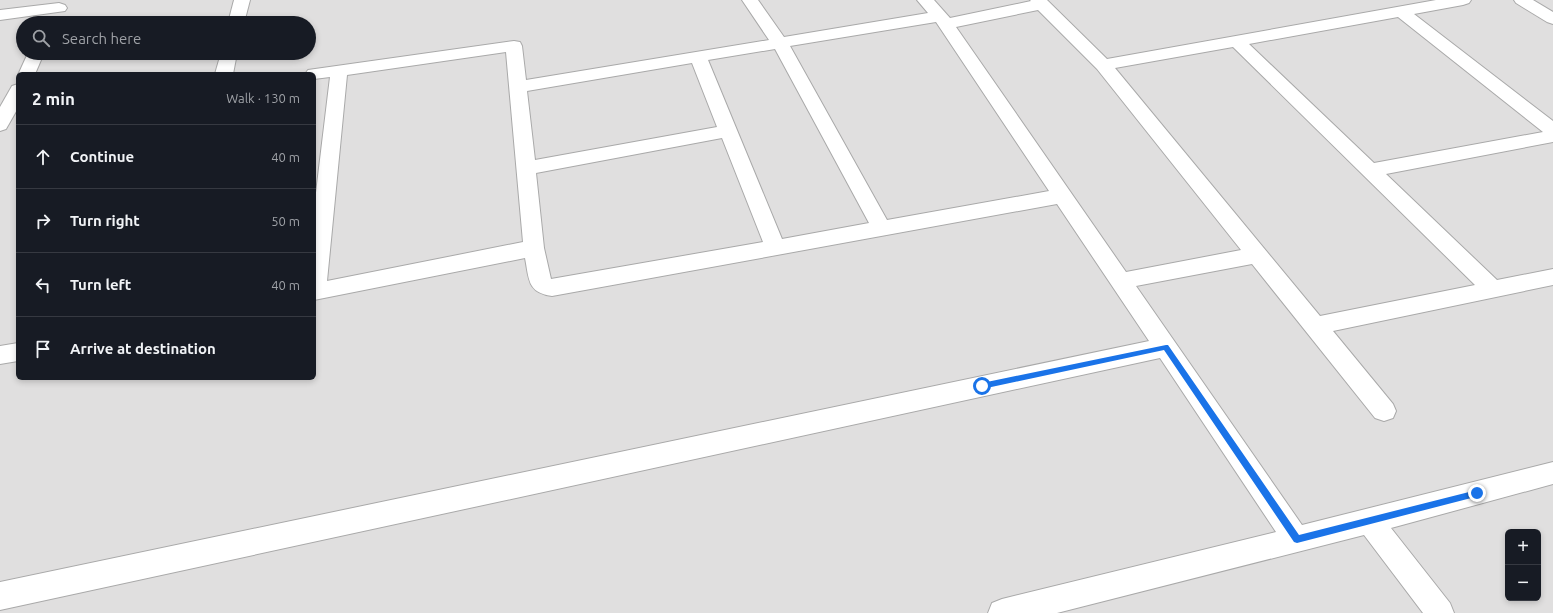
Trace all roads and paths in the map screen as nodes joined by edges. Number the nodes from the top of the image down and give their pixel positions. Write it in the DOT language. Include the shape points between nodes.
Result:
graph roads {
  1 [pos="242,0"];
  2 [pos="750,0"];
  3 [pos="925,0"];
  4 [pos="1463,0"];
  5 [pos="1522,0"];
  6 [pos="1040,2"];
  7 [pos="61,4"];
  8 [pos="1401,11"];
  9 [pos="0,15"];
  10 [pos="55,16"];
  11 [pos="238,16"];
  12 [pos="1553,19"];
  13 [pos="942,20"];
  14 [pos="1237,41"];
  15 [pos="780,43"];
  16 [pos="698,57"];
  17 [pos="33,60"];
  18 [pos="227,60"];
  19 [pos="1103,64"];
  20 [pos="339,70"];
  21 [pos="27,72"];
  22 [pos="224,72"];
  23 [pos="316,74"];
  24 [pos="519,87"];
  25 [pos="16,95"];
  26 [pos="7,120"];
  27 [pos="1553,130"];
  28 [pos="728,131"];
  29 [pos="1553,136"];
  30 [pos="527,168"];
  31 [pos="1371,170"];
  32 [pos="1063,196"];
  33 [pos="882,229"];
  34 [pos="534,248"];
  35 [pos="775,248"];
  36 [pos="1257,255"];
  37 [pos="1553,277"];
  38 [pos="1120,281"];
  39 [pos="316,283"];
  40 [pos="1494,290"];
  41 [pos="316,292"];
  42 [pos="1316,326"];
  43 [pos="1166,347"];
  44 [pos="16,352"];
  45 [pos="0,355"];
  46 [pos="1384,411"];
  47 [pos="1553,473"];
  48 [pos="1370,521"];
  49 [pos="1297,540"];
  50 [pos="0,596"];
  51 [pos="1002,613"];
  52 [pos="1440,613"];
  1 -- 11 [label="street"];
  2 -- 15 [label="street"];
  3 -- 13 [label="street"];
  4 -- 8 [label="street"];
  5 -- 12 [label="street"];
  6 -- 13 [label="street"];
  6 -- 19 [label="street"];
  7 -- 9 [label="street"];
  7 -- 10 [label="street"];
  8 -- 14 [label="street"];
  8 -- 27 [label="street"];
  13 -- 15 [label="street"];
  13 -- 32 [label="street"];
  14 -- 19 [label="street"];
  14 -- 31 [label="street"];
  15 -- 16 [label="street"];
  15 -- 33 [label="street"];
  16 -- 24 [label="street"];
  16 -- 28 [label="street"];
  17 -- 21 [label="street"];
  18 -- 22 [label="street"];
  19 -- 36 [label="street"];
  20 -- 23 [label="street"];
  20 -- 24 [label="street" via="510,46 515,48"];
  20 -- 39 [label="street"];
  24 -- 30 [label="street"];
  25 -- 26 [label="street"];
  28 -- 30 [label="street"];
  28 -- 35 [label="street"];
  29 -- 31 [label="street"];
  30 -- 34 [label="street"];
  31 -- 40 [label="street"];
  32 -- 33 [label="street"];
  32 -- 38 [label="street"];
  33 -- 35 [label="street"];
  34 -- 35 [label="street" via="541,283 552,288"];
  34 -- 41 [label="street"];
  36 -- 38 [label="street"];
  36 -- 42 [label="street"];
  37 -- 40 [label="street"];
  38 -- 43 [label="street"];
  40 -- 42 [label="street"];
  42 -- 46 [label="street"];
  43 -- 49 [label="street"];
  43 -- 50 [label="street"];
  44 -- 45 [label="street"];
  47 -- 48 [label="street"];
  48 -- 49 [label="street"];
  48 -- 52 [label="street"];
  49 -- 51 [label="street"];
}
